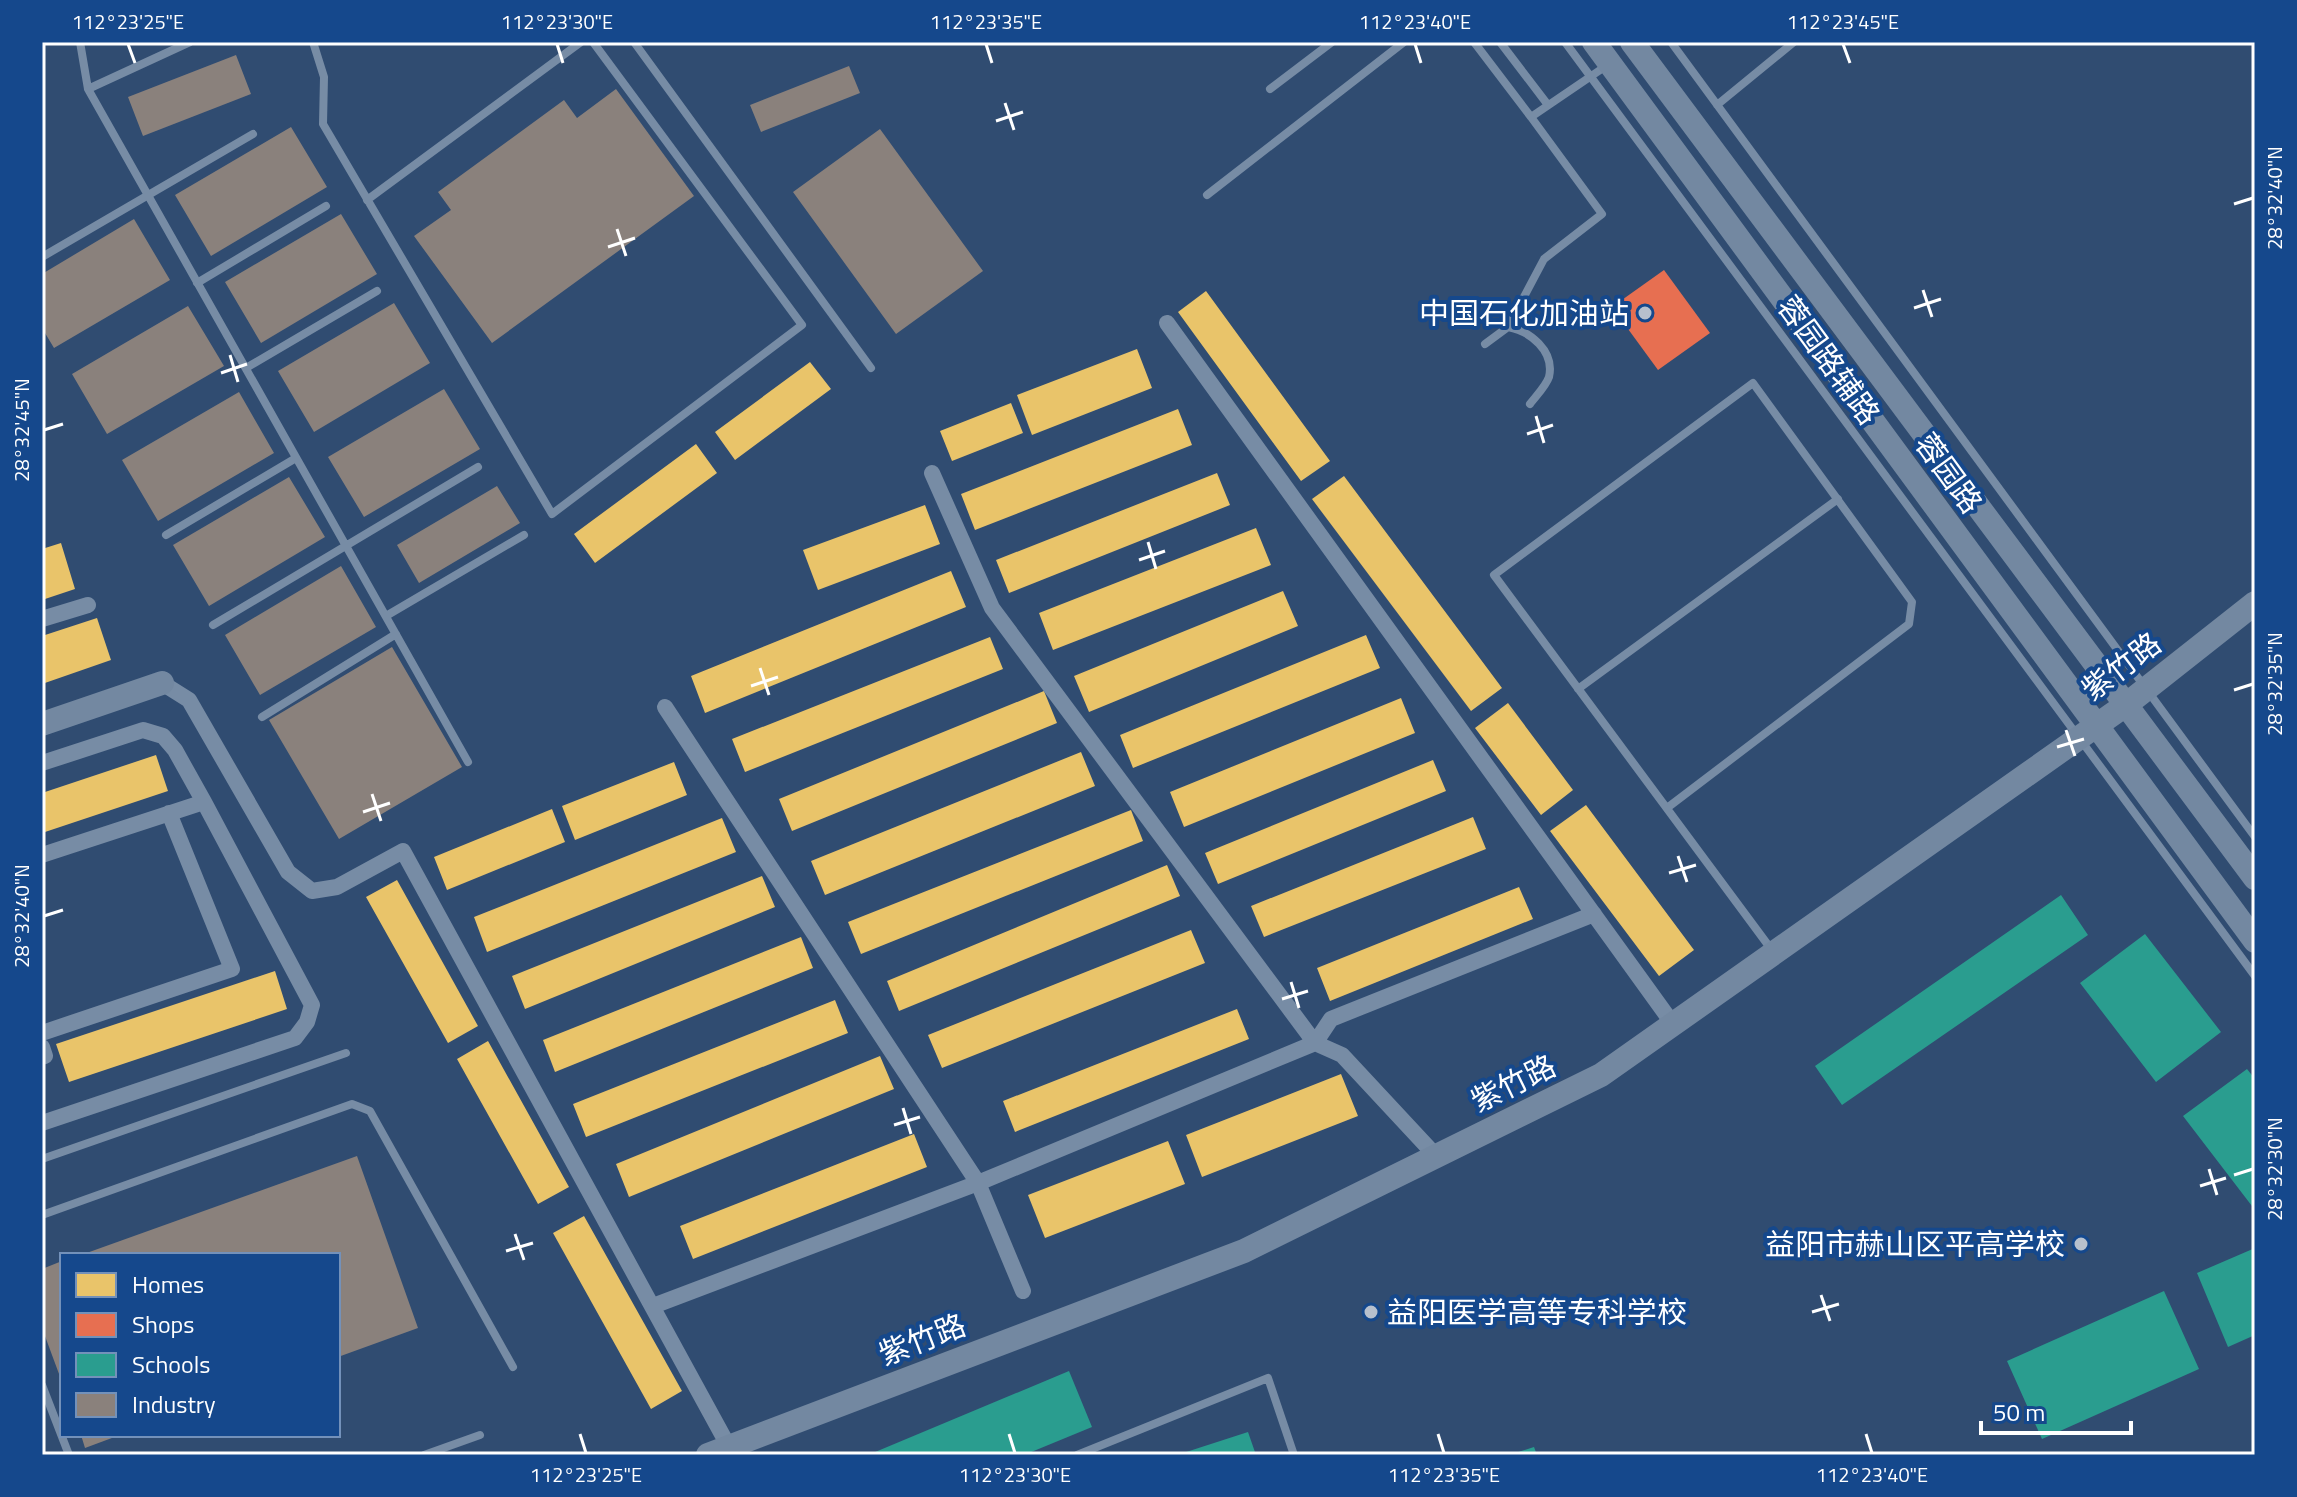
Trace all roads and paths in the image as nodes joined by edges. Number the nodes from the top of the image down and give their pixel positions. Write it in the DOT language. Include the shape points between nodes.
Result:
graph roads {
  1 [pos="80,42"];
  2 [pos="190,42"];
  3 [pos="313,42"];
  4 [pos="581,42"];
  5 [pos="593,42"];
  6 [pos="634,42"];
  7 [pos="1332,42"];
  8 [pos="1404,42"];
  9 [pos="1474,42"];
  10 [pos="1500,42"];
  11 [pos="1565,42"];
  12 [pos="1594,42"];
  13 [pos="1632,42"];
  14 [pos="1671,42"];
  15 [pos="1794,42"];
  16 [pos="1600,70"];
  17 [pos="88,89"];
  18 [pos="1270,89"];
  19 [pos="1548,105"];
  20 [pos="1717,105"];
  21 [pos="1531,117"];
  22 [pos="253,134"];
  23 [pos="1207,195"];
  24 [pos="148,196"];
  25 [pos="367,200"];
  26 [pos="326,206"];
  27 [pos="42,257"];
  28 [pos="197,283"];
  29 [pos="377,291"];
  30 [pos="1167,323"];
  31 [pos="1508,327"];
  32 [pos="1485,344"];
  33 [pos="246,368"];
  34 [pos="871,368"];
  35 [pos="1530,404"];
  36 [pos="296,458"];
  37 [pos="478,467"];
  38 [pos="932,473"];
  39 [pos="1838,499"];
  40 [pos="166,535"];
  41 [pos="524,535"];
  42 [pos="346,546"];
  43 [pos="2255,603"];
  44 [pos="88,605"];
  45 [pos="386,616"];
  46 [pos="42,619"];
  47 [pos="213,625"];
  48 [pos="396,634"];
  49 [pos="162,683"];
  50 [pos="1578,689"];
  51 [pos="2136,696"];
  52 [pos="665,707"];
  53 [pos="262,717"];
  54 [pos="42,724"];
  55 [pos="2087,732"];
  56 [pos="468,762"];
  57 [pos="42,763"];
  58 [pos="204,802"];
  59 [pos="1667,808"];
  60 [pos="169,813"];
  61 [pos="2255,837"];
  62 [pos="42,855"];
  63 [pos="2255,878"];
  64 [pos="1594,914"];
  65 [pos="2255,941"];
  66 [pos="1774,953"];
  67 [pos="2255,976"];
  68 [pos="1673,1024"];
  69 [pos="42,1033"];
  70 [pos="1315,1043"];
  71 [pos="42,1047"];
  72 [pos="346,1053"];
  73 [pos="42,1057"];
  74 [pos="42,1123"];
  75 [pos="1436,1156"];
  76 [pos="42,1159"];
  77 [pos="978,1183"];
  78 [pos="42,1215"];
  79 [pos="1023,1291"];
  80 [pos="653,1306"];
  81 [pos="513,1367"];
  82 [pos="42,1385"];
  83 [pos="60,1432"];
  84 [pos="480,1435"];
  85 [pos="719,1451"];
  86 [pos="424,1455"];
  87 [pos="1077,1455"];
  88 [pos="1294,1455"];
  1 -- 17 [label="lane"];
  2 -- 17 [label="lane"];
  3 -- 25 [label="lane" via="324,77 323,124"];
  4 -- 25 [label="lane"];
  5 -- 25 [label="lane" via="802,325 552,514"];
  6 -- 34 [label="lane"];
  7 -- 18 [label="lane"];
  8 -- 23 [label="lane"];
  9 -- 21 [label="lane"];
  10 -- 19 [label="lane"];
  11 -- 16 [label="lane"];
  12 -- 16 [label="street, 蓉园路"];
  13 -- 51 [label="street, 蓉园路"];
  14 -- 20 [label="lane, 蓉园路辅路"];
  15 -- 20 [label="lane"];
  16 -- 19 [label="lane"];
  16 -- 55 [label="street, 蓉园路"];
  17 -- 24 [label="lane"];
  19 -- 21 [label="lane"];
  20 -- 51 [label="lane, 蓉园路辅路"];
  21 -- 31 [label="lane" via="1602,214 1544,259"];
  22 -- 24 [label="lane"];
  24 -- 27 [label="lane"];
  24 -- 28 [label="lane"];
  26 -- 28 [label="lane"];
  28 -- 33 [label="lane"];
  29 -- 33 [label="lane"];
  30 -- 64 [label="street"];
  31 -- 32 [label="lane"];
  31 -- 35 [label="lane" via="1525,330 1550,363 1549,380"];
  33 -- 36 [label="lane"];
  36 -- 40 [label="lane"];
  36 -- 42 [label="lane"];
  37 -- 42 [label="lane"];
  38 -- 70 [label="street" via="992,608"];
  39 -- 50 [label="lane"];
  39 -- 50 [label="lane" via="1753,383 1494,575"];
  39 -- 59 [label="lane" via="1912,602 1909,624"];
  41 -- 45 [label="lane"];
  42 -- 45 [label="lane"];
  42 -- 47 [label="lane"];
  43 -- 51 [label="street, 紫竹路"];
  44 -- 46 [label="street"];
  45 -- 48 [label="lane"];
  48 -- 53 [label="lane"];
  48 -- 56 [label="lane"];
  49 -- 54 [label="street"];
  49 -- 80 [label="street" via="189,700 288,872 312,891 337,887 403,851"];
  50 -- 59 [label="lane"];
  51 -- 55 [label="street, 紫竹路"];
  51 -- 61 [label="lane, 蓉园路辅路"];
  51 -- 63 [label="street, 蓉园路"];
  52 -- 77 [label="street"];
  55 -- 65 [label="street, 蓉园路"];
  55 -- 66 [label="street, 紫竹路"];
  55 -- 67 [label="lane"];
  57 -- 58 [label="street" via="143,730 163,736 175,750"];
  58 -- 60 [label="street"];
  58 -- 74 [label="street" via="312,1005 307,1022 295,1038"];
  59 -- 66 [label="lane"];
  60 -- 62 [label="street"];
  60 -- 69 [label="street" via="232,969"];
  64 -- 68 [label="street"];
  64 -- 70 [label="street" via="1331,1019"];
  66 -- 68 [label="street, 紫竹路"];
  68 -- 75 [label="street, 紫竹路" via="1601,1075"];
  70 -- 75 [label="street" via="1342,1055"];
  70 -- 77 [label="street"];
  71 -- 73 [label="street"];
  72 -- 76 [label="lane"];
  75 -- 85 [label="street, 紫竹路" via="1244,1251"];
  77 -- 79 [label="street"];
  77 -- 80 [label="street"];
  78 -- 81 [label="lane" via="352,1104 370,1111"];
  80 -- 85 [label="street"];
  82 -- 83 [label="lane"];
  84 -- 86 [label="lane"];
  87 -- 88 [label="lane" via="1268,1378"];
}
